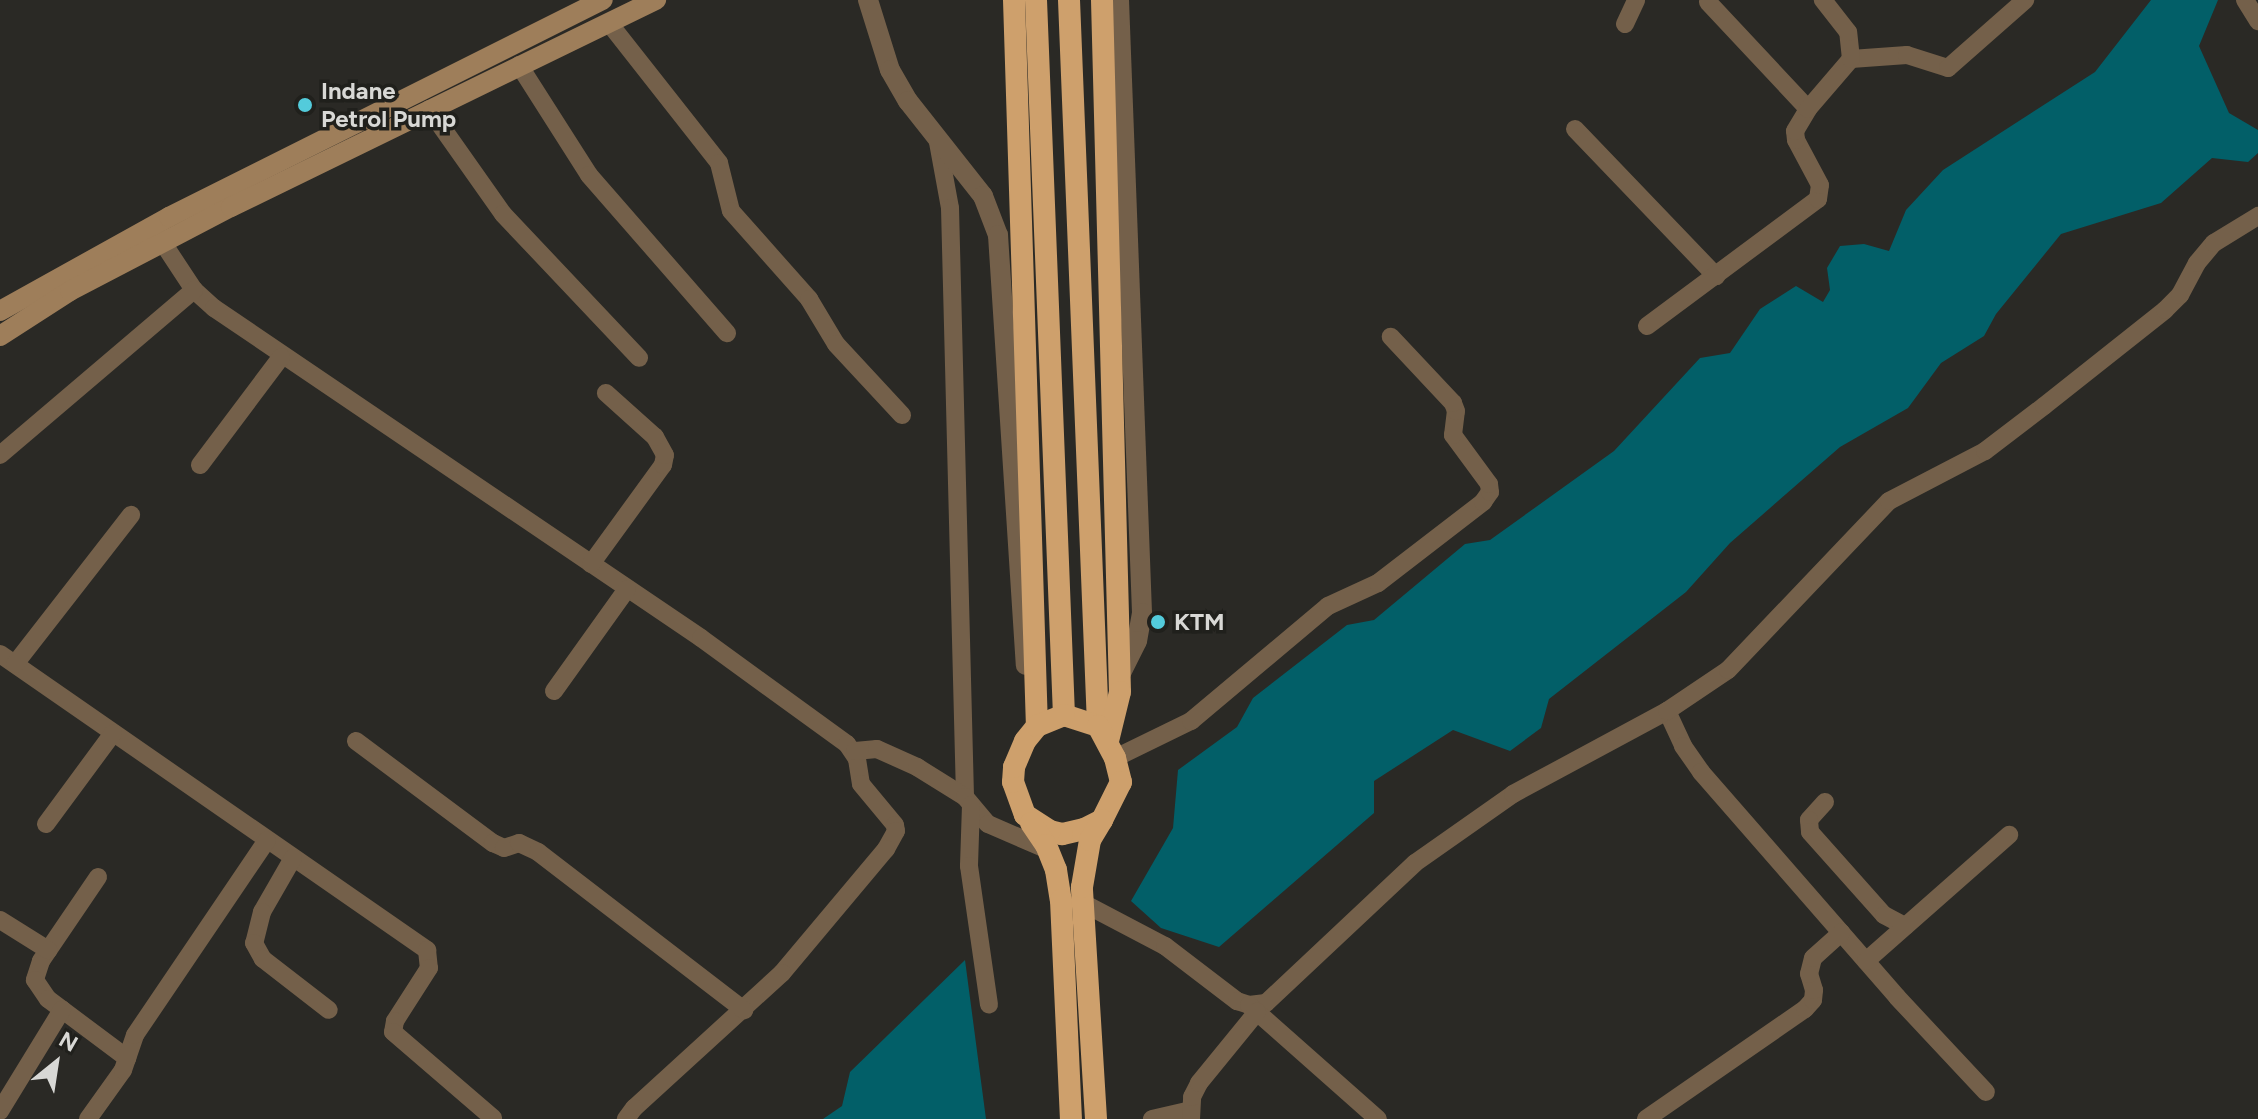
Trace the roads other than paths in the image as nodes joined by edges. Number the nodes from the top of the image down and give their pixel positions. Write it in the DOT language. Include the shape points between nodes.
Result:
graph roads {
  1 [pos="603,0"];
  2 [pos="656,0"];
  3 [pos="868,0"];
  4 [pos="1014,0"];
  5 [pos="1036,0"];
  6 [pos="1069,0"];
  7 [pos="1102,0"];
  8 [pos="1119,0"];
  9 [pos="1636,0"];
  10 [pos="2025,0"];
  11 [pos="2245,0"];
  12 [pos="1708,2"];
  13 [pos="1833,3"];
  14 [pos="2258,21"];
  15 [pos="609,23"];
  16 [pos="1625,24"];
  17 [pos="1851,59"];
  18 [pos="519,65"];
  19 [pos="429,109"];
  20 [pos="1808,109"];
  21 [pos="1575,129"];
  22 [pos="937,137"];
  23 [pos="287,168"];
  24 [pos="2258,216"];
  25 [pos="163,243"];
  26 [pos="1716,276"];
  27 [pos="194,290"];
  28 [pos="0,311"];
  29 [pos="1647,326"];
  30 [pos="727,333"];
  31 [pos="0,336"];
  32 [pos="1391,337"];
  33 [pos="281,357"];
  34 [pos="639,358"];
  35 [pos="606,393"];
  36 [pos="902,415"];
  37 [pos="0,455"];
  38 [pos="200,465"];
  39 [pos="131,515"];
  40 [pos="591,564"];
  41 [pos="627,589"];
  42 [pos="8,659"];
  43 [pos="1119,677"];
  44 [pos="554,691"];
  45 [pos="1036,695"];
  46 [pos="1667,711"];
  47 [pos="1064,715"];
  48 [pos="1037,726"];
  49 [pos="113,733"];
  50 [pos="356,741"];
  51 [pos="1107,742"];
  52 [pos="855,751"];
  53 [pos="968,801"];
  54 [pos="1825,802"];
  55 [pos="1025,815"];
  56 [pos="1102,820"];
  57 [pos="46,824"];
  58 [pos="2009,835"];
  59 [pos="267,840"];
  60 [pos="1048,850"];
  61 [pos="293,858"];
  62 [pos="98,877"];
  63 [pos="1083,903"];
  64 [pos="0,920"];
  65 [pos="1905,926"];
  66 [pos="1841,933"];
  67 [pos="48,950"];
  68 [pos="1866,961"];
  69 [pos="989,1005"];
  70 [pos="1253,1009"];
  71 [pos="62,1010"];
  72 [pos="329,1010"];
  73 [pos="744,1010"];
  74 [pos="127,1058"];
  75 [pos="1986,1092"];
  76 [pos="0,1111"];
  77 [pos="1190,1115"];
  78 [pos="493,1118"];
  79 [pos="88,1119"];
  80 [pos="626,1119"];
  81 [pos="1071,1119"];
  82 [pos="1096,1119"];
  83 [pos="1152,1119"];
  84 [pos="1378,1119"];
  85 [pos="1646,1119"];
  1 -- 23 [label="main road"];
  2 -- 15 [label="main road"];
  3 -- 22 [label="street" via="890,70"];
  4 -- 45 [label="highway"];
  5 -- 47 [label="highway"];
  6 -- 51 [label="highway" via="1095,626"];
  7 -- 43 [label="highway"];
  8 -- 43 [label="street" via="1142,613 1137,641"];
  9 -- 16 [label="street"];
  10 -- 17 [label="street" via="1948,68 1907,55"];
  11 -- 14 [label="street"];
  12 -- 20 [label="street"];
  13 -- 17 [label="street" via="1848,32"];
  15 -- 18 [label="main road"];
  15 -- 36 [label="street" via="719,163 731,211 809,299 836,344"];
  17 -- 20 [label="street"];
  18 -- 19 [label="main road"];
  18 -- 30 [label="street" via="589,175"];
  19 -- 23 [label="main road"];
  19 -- 34 [label="street" via="503,214"];
  20 -- 26 [label="street" via="1795,131 1796,140 1820,185 1818,199"];
  21 -- 26 [label="street"];
  22 -- 45 [label="street" via="983,196 998,235 1024,645"];
  22 -- 53 [label="street" via="950,208"];
  23 -- 25 [label="main road"];
  23 -- 28 [label="main road" via="83,262"];
  24 -- 46 [label="street" via="2214,243 2165,310 2044,406 1985,451 1889,501 1750,650"];
  25 -- 27 [label="street"];
  25 -- 31 [label="main road" via="70,291"];
  26 -- 29 [label="street"];
  27 -- 33 [label="street"];
  27 -- 37 [label="street"];
  32 -- 51 [label="street" via="1453,403 1453,435 1489,484 1483,502 1378,583 1328,606 1191,721"];
  33 -- 38 [label="street"];
  33 -- 40 [label="street"];
  35 -- 40 [label="street" via="655,437 665,455"];
  39 -- 42 [label="street"];
  40 -- 41 [label="street"];
  41 -- 44 [label="street"];
  41 -- 52 [label="street"];
  42 -- 49 [label="street"];
  43 -- 51 [label="highway" via="1117,713"];
  45 -- 48 [label="highway"];
  46 -- 66 [label="street" via="1701,772"];
  46 -- 70 [label="street" via="1513,794 1415,863 1285,987"];
  47 -- 48 [label="highway"];
  47 -- 51 [label="highway"];
  48 -- 55 [label="highway" via="1014,767 1016,796"];
  49 -- 57 [label="street"];
  49 -- 59 [label="street"];
  50 -- 73 [label="street" via="493,843 504,848 519,843 538,852"];
  51 -- 56 [label="highway" via="1121,782"];
  52 -- 53 [label="street" via="877,749 917,767"];
  52 -- 73 [label="street" via="861,784 896,831 782,973"];
  53 -- 60 [label="street" via="988,824"];
  53 -- 69 [label="street" via="969,866"];
  54 -- 65 [label="street" via="1809,820 1810,832 1884,915"];
  55 -- 56 [label="highway" via="1062,834"];
  55 -- 60 [label="highway"];
  56 -- 63 [label="highway" via="1090,840"];
  58 -- 65 [label="street"];
  59 -- 61 [label="street"];
  59 -- 74 [label="street" via="135,1035"];
  60 -- 81 [label="highway" via="1061,900"];
  61 -- 72 [label="street" via="262,912 254,943 263,959"];
  61 -- 78 [label="street" via="427,950 429,968 393,1032"];
  62 -- 67 [label="street"];
  63 -- 70 [label="street" via="1149,936"];
  63 -- 82 [label="highway"];
  64 -- 67 [label="street"];
  65 -- 68 [label="street"];
  66 -- 68 [label="street"];
  66 -- 85 [label="street" via="1813,958 1813,1000 1805,1009"];
  67 -- 71 [label="street" via="35,980"];
  68 -- 75 [label="street"];
  70 -- 77 [label="street" via="1199,1083"];
  70 -- 84 [label="street"];
  71 -- 74 [label="street"];
  71 -- 76 [label="street"];
  73 -- 80 [label="street"];
  74 -- 79 [label="street"];
  77 -- 83 [label="street"];
}
